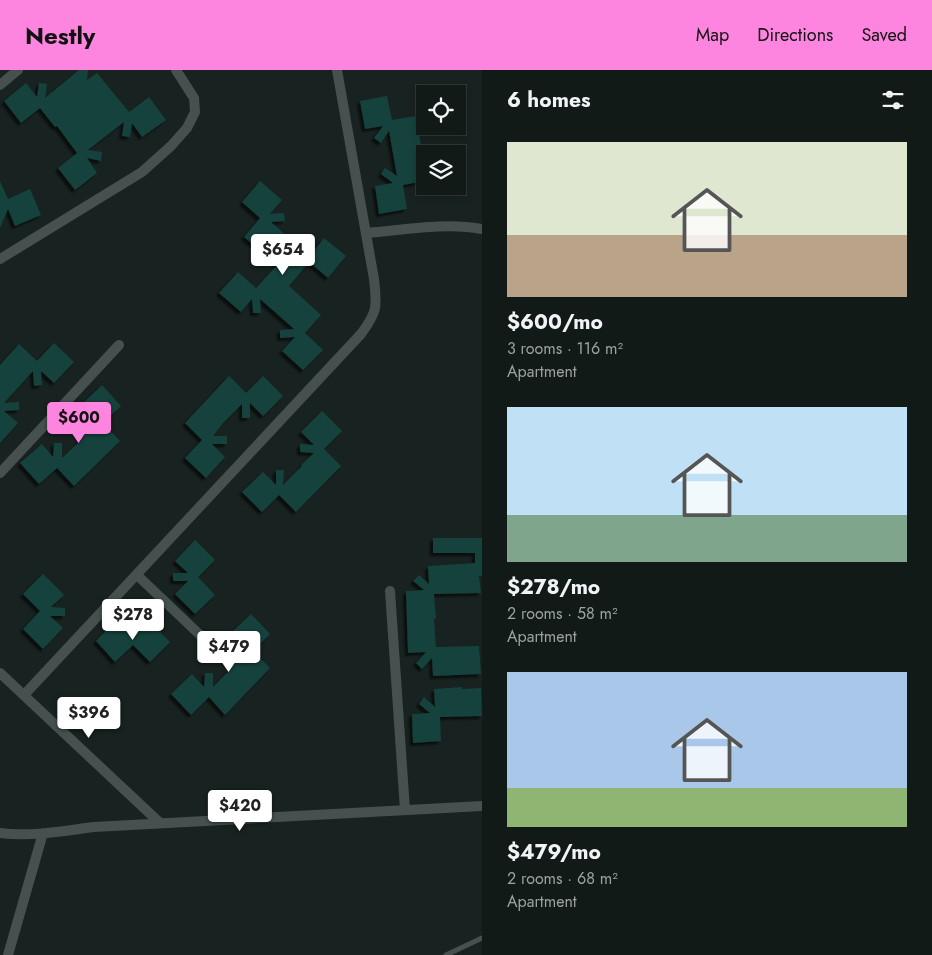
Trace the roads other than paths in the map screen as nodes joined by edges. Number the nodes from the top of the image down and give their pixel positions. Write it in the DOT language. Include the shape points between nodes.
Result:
graph roads {
  1 [pos="18,70"];
  2 [pos="176,70"];
  3 [pos="337,70"];
  4 [pos="0,85"];
  5 [pos="482,230"];
  6 [pos="366,233"];
  7 [pos="0,259"];
  8 [pos="119,345"];
  9 [pos="0,473"];
  10 [pos="137,574"];
  11 [pos="390,591"];
  12 [pos="221,655"];
  13 [pos="0,673"];
  14 [pos="24,695"];
  15 [pos="482,806"];
  16 [pos="405,810"];
  17 [pos="160,823"];
  18 [pos="0,833"];
  19 [pos="43,833"];
  20 [pos="482,938"];
  21 [pos="8,955"];
  22 [pos="446,955"];
  1 -- 4 [label="street"];
  2 -- 7 [label="street" via="194,98 195,112 187,128 171,146 142,172"];
  3 -- 6 [label="street"];
  5 -- 6 [label="street" via="466,226"];
  6 -- 10 [label="street" via="377,303 372,319"];
  8 -- 9 [label="street"];
  10 -- 12 [label="street"];
  10 -- 14 [label="street"];
  11 -- 16 [label="street"];
  13 -- 14 [label="street"];
  14 -- 17 [label="street"];
  15 -- 16 [label="street"];
  16 -- 17 [label="street"];
  17 -- 19 [label="street"];
  18 -- 19 [label="street"];
  19 -- 21 [label="street"];
  20 -- 22 [label="lane"];
}
